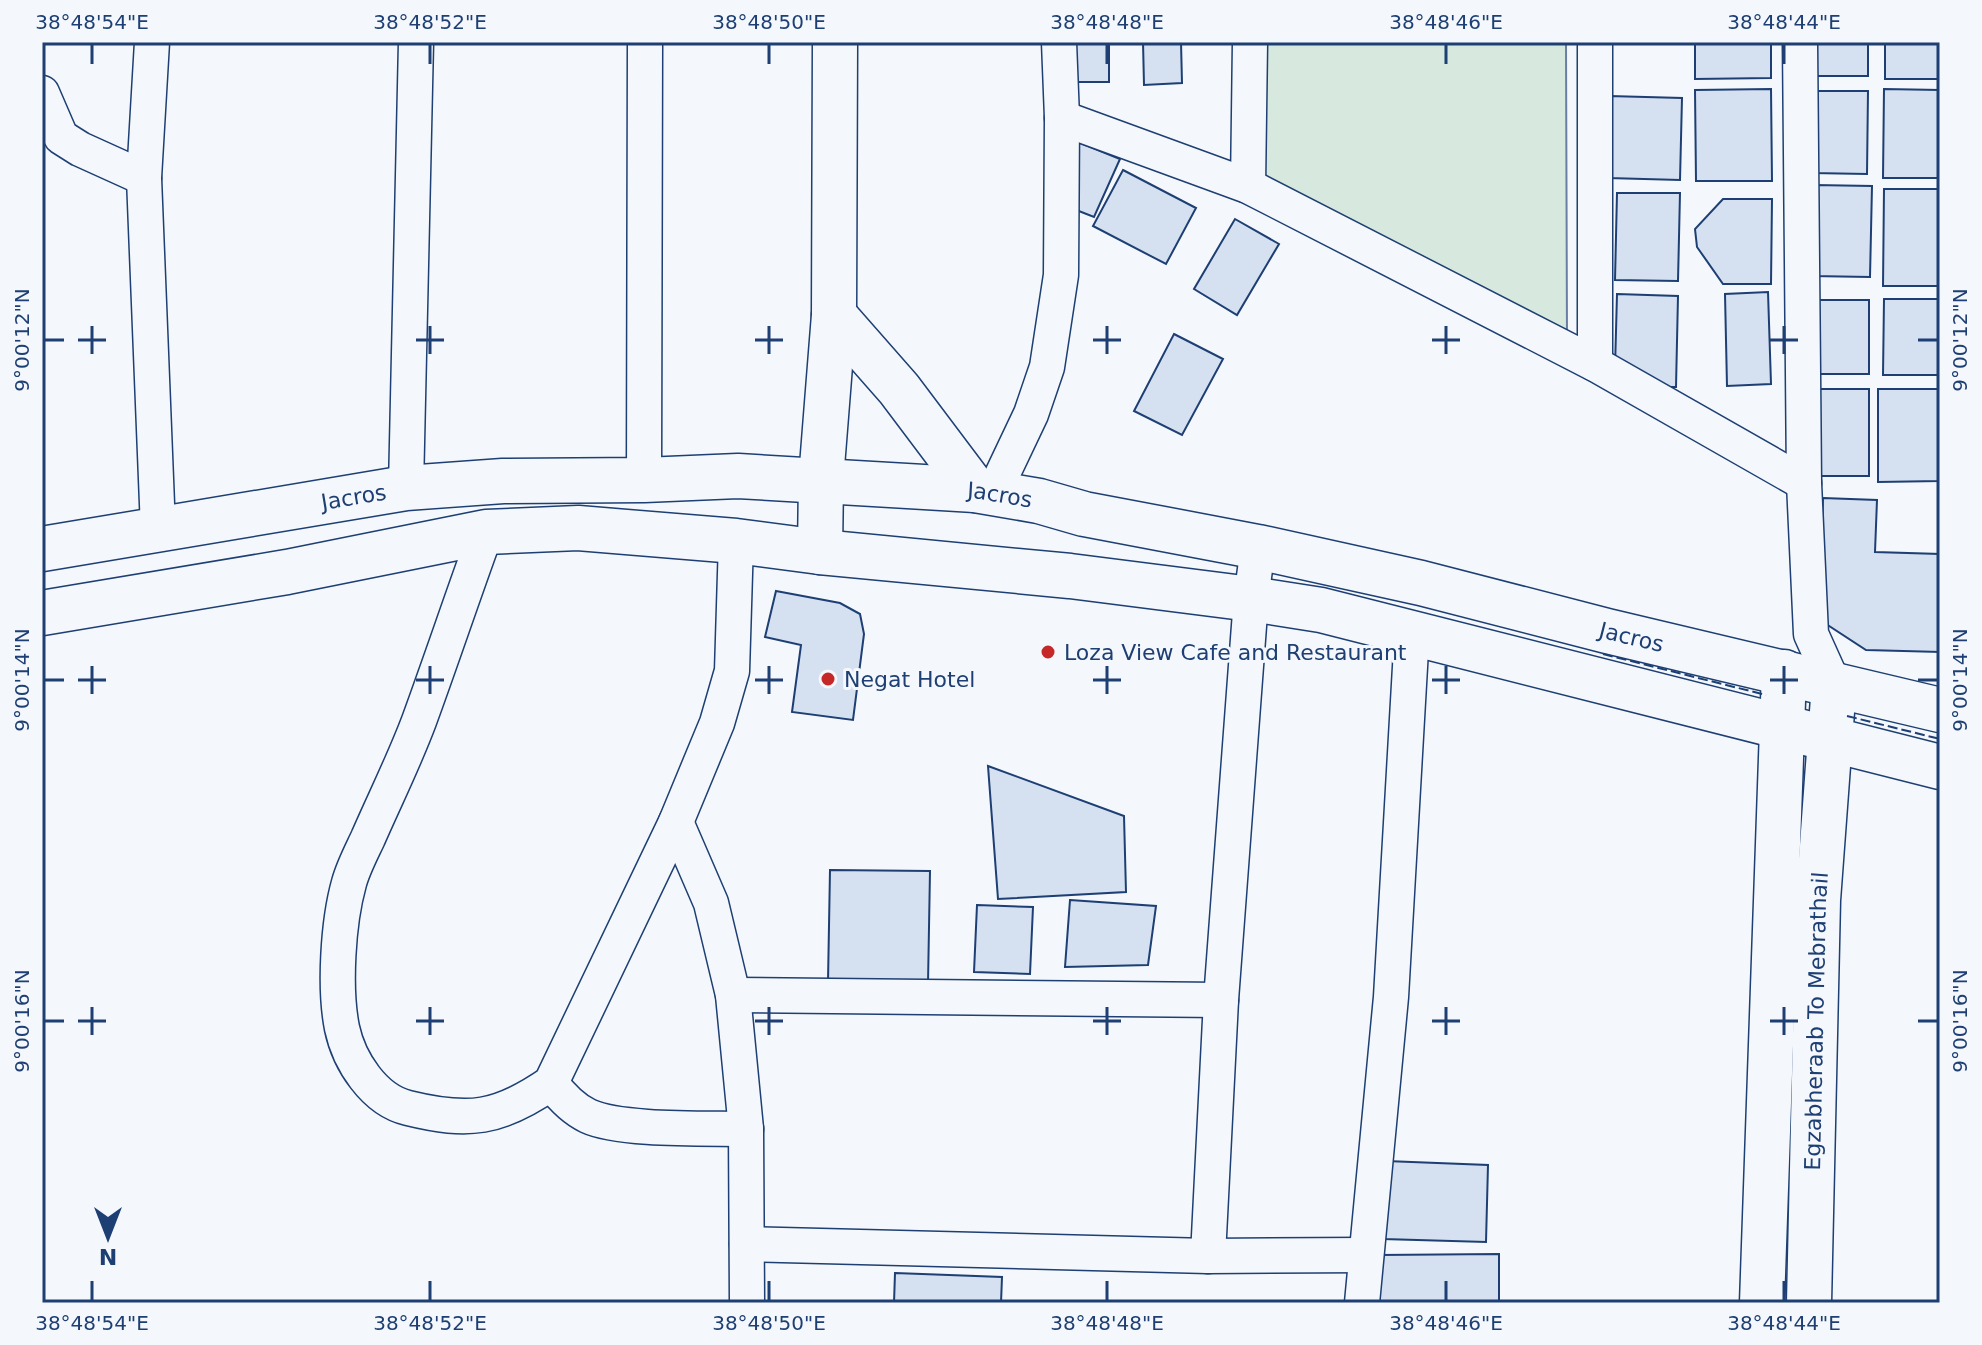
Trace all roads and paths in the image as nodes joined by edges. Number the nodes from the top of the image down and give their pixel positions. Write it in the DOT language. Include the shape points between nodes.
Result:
graph roads {
  1 [pos="152,42"];
  2 [pos="416,42"];
  3 [pos="645,42"];
  4 [pos="835,42"];
  5 [pos="1059,42"];
  6 [pos="1250,42"];
  7 [pos="1595,42"];
  8 [pos="1800,42"];
  9 [pos="42,93"];
  10 [pos="1062,118"];
  11 [pos="144,178"];
  12 [pos="1248,186"];
  13 [pos="834,315"];
  14 [pos="1595,364"];
  15 [pos="821,479"];
  16 [pos="644,480"];
  17 [pos="1804,483"];
  18 [pos="406,488"];
  19 [pos="984,491"];
  20 [pos="158,529"];
  21 [pos="486,532"];
  22 [pos="736,541"];
  23 [pos="1258,547"];
  24 [pos="42,549"];
  25 [pos="820,552"];
  26 [pos="1251,599"];
  27 [pos="42,613"];
  28 [pos="1412,632"];
  29 [pos="1811,634"];
  30 [pos="1784,672"];
  31 [pos="1834,685"];
  32 [pos="1940,710"];
  33 [pos="1782,728"];
  34 [pos="1830,738"];
  35 [pos="1940,767"];
  36 [pos="676,822"];
  37 [pos="733,995"];
  38 [pos="1221,1000"];
  39 [pos="551,1083"];
  40 [pos="746,1129"];
  41 [pos="747,1244"];
  42 [pos="1366,1255"];
  43 [pos="1208,1256"];
  44 [pos="747,1303"];
  45 [pos="1362,1303"];
  46 [pos="1762,1303"];
  47 [pos="1809,1303"];
  1 -- 11 [label="street"];
  2 -- 18 [label="street"];
  3 -- 16 [label="street"];
  4 -- 13 [label="main road"];
  5 -- 10 [label="street"];
  6 -- 12 [label="street"];
  7 -- 14 [label="street"];
  8 -- 17 [label="street"];
  9 -- 11 [label="street" via="61,137"];
  10 -- 12 [label="street"];
  10 -- 19 [label="street" via="1061,275 1047,367 1031,414"];
  11 -- 20 [label="street"];
  12 -- 14 [label="street"];
  13 -- 15 [label="main road"];
  13 -- 19 [label="main road"];
  14 -- 17 [label="street"];
  15 -- 16 [label="main road, Jacros"];
  15 -- 19 [label="main road, Jacros"];
  15 -- 25 [label="main road"];
  16 -- 18 [label="main road, Jacros"];
  17 -- 29 [label="street"];
  18 -- 20 [label="main road, Jacros"];
  19 -- 23 [label="main road, Jacros"];
  20 -- 24 [label="main road, Jacros"];
  21 -- 22 [label="main road" via="578,528"];
  21 -- 27 [label="main road"];
  21 -- 39 [label="street" via="418,724 350,880 341,916 342,1029 368,1084 400,1106 442,1117 487,1116 524,1102"];
  22 -- 25 [label="main road"];
  22 -- 36 [label="street" via="732,671 717,723"];
  23 -- 26 [label="street"];
  23 -- 30 [label="main road, Jacros"];
  25 -- 26 [label="main road"];
  26 -- 28 [label="main road"];
  26 -- 38 [label="street"];
  28 -- 33 [label="main road"];
  28 -- 42 [label="street" via="1391,997"];
  29 -- 30 [label="street"];
  29 -- 31 [label="street"];
  30 -- 31 [label="main road, Jacros"];
  30 -- 33 [label="main road"];
  31 -- 32 [label="main road, Jacros"];
  31 -- 34 [label="main road, Egzabheraab To Mebrathail"];
  33 -- 34 [label="main road"];
  33 -- 46 [label="main road"];
  34 -- 35 [label="main road"];
  34 -- 47 [label="main road, Egzabheraab To Mebrathail" via="1818,900"];
  36 -- 37 [label="street" via="711,903"];
  36 -- 39 [label="street"];
  37 -- 38 [label="street"];
  37 -- 40 [label="street"];
  38 -- 43 [label="street"];
  39 -- 40 [label="street" via="588,1116 612,1124"];
  40 -- 41 [label="street"];
  41 -- 43 [label="street"];
  41 -- 44 [label="street"];
  42 -- 43 [label="street"];
  42 -- 45 [label="street"];
}
